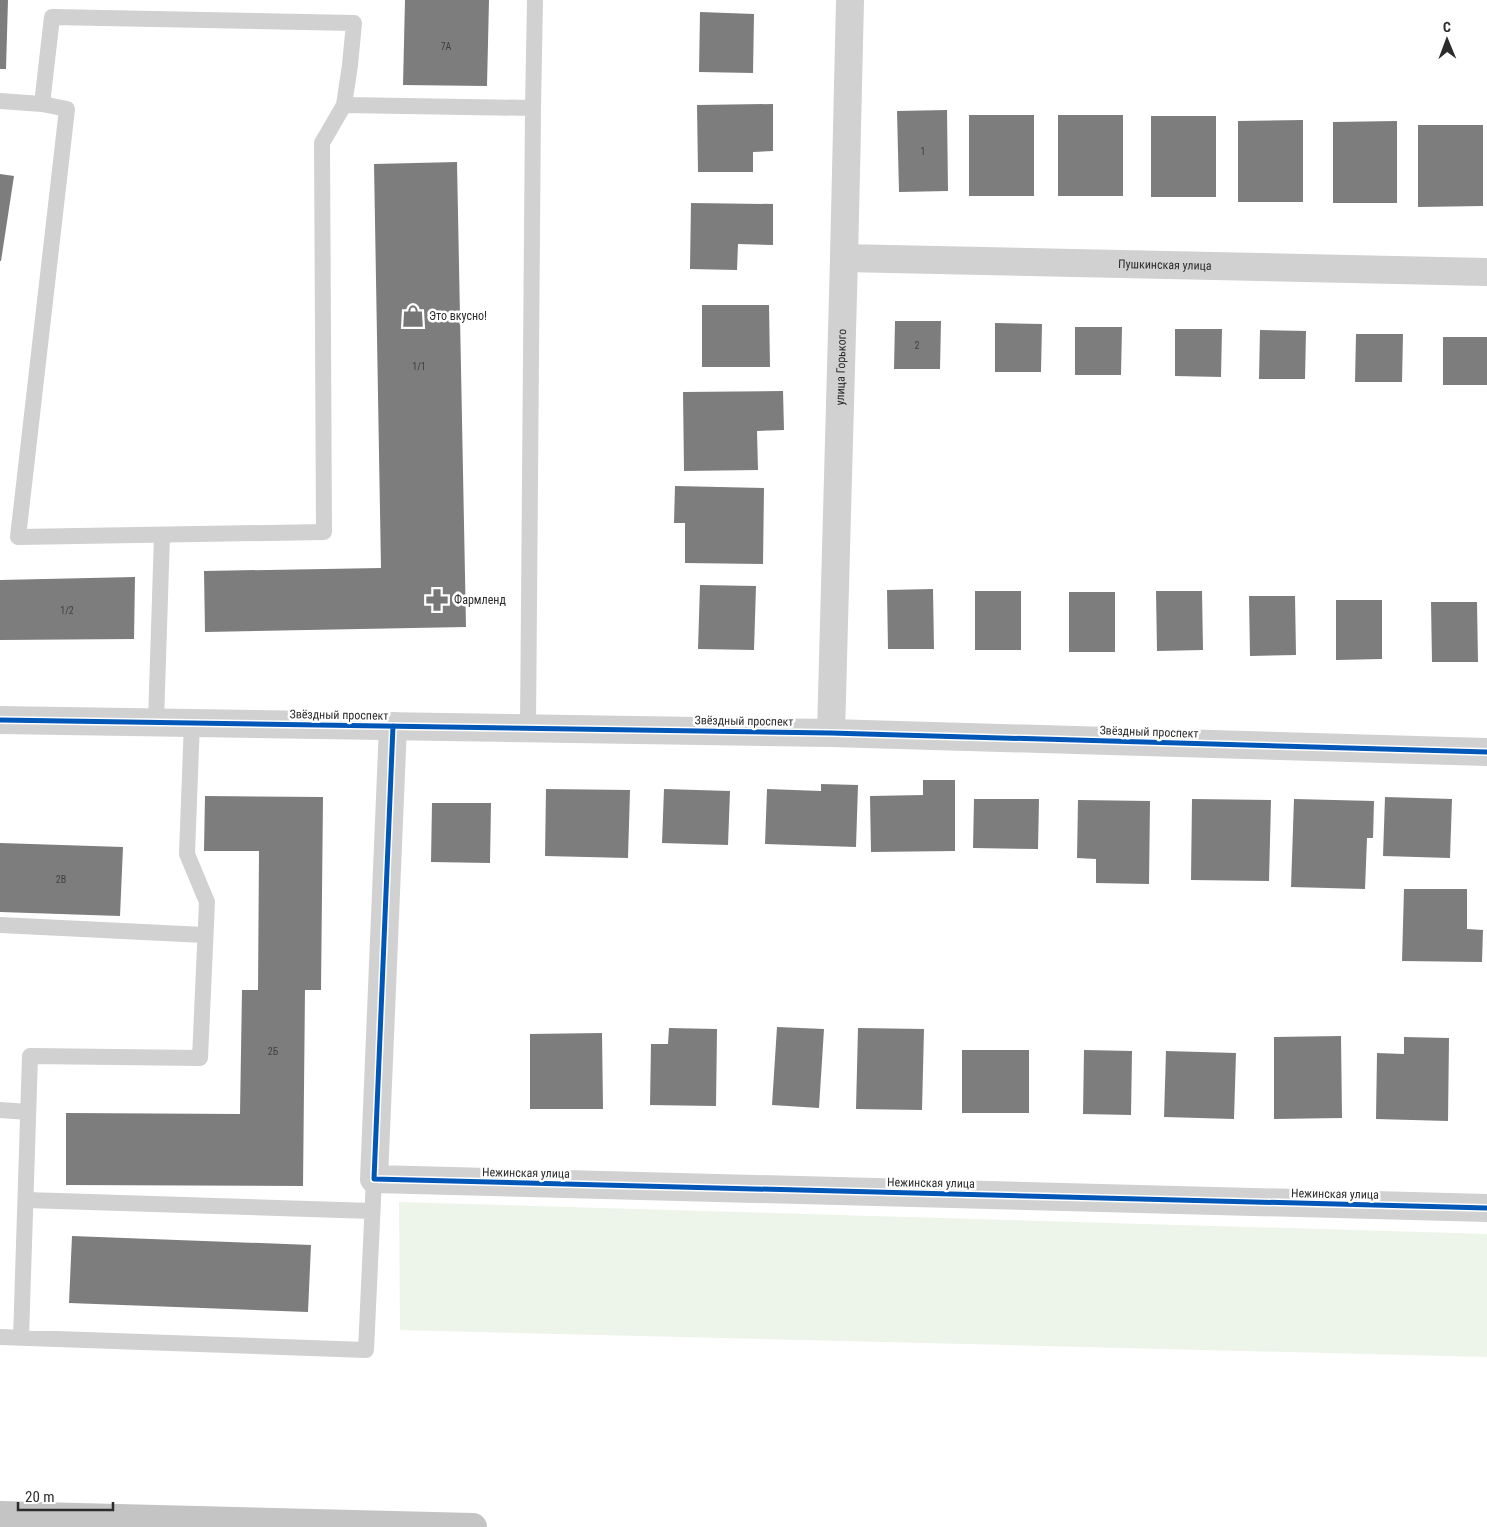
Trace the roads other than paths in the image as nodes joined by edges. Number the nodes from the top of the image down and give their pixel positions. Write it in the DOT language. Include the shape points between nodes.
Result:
graph roads {
  1 [pos="535,0"];
  2 [pos="850,0"];
  3 [pos="0,101"];
  4 [pos="42,104"];
  5 [pos="344,105"];
  6 [pos="533,108"];
  7 [pos="844,258"];
  8 [pos="1487,272"];
  9 [pos="162,535"];
  10 [pos="0,720"];
  11 [pos="156,722"];
  12 [pos="192,722"];
  13 [pos="394,726"];
  14 [pos="528,728"];
  15 [pos="831,733"];
  16 [pos="1487,752"];
  17 [pos="0,925"];
  18 [pos="204,935"];
  19 [pos="0,1110"];
  20 [pos="28,1112"];
  21 [pos="374,1179"];
  22 [pos="26,1200"];
  23 [pos="1487,1208"];
  24 [pos="372,1211"];
  25 [pos="0,1337"];
  26 [pos="21,1338"];
  27 [pos="0,1515"];
  28 [pos="473,1527"];
  1 -- 6 [label="lane"];
  2 -- 7 [label="street, улица Горького"];
  3 -- 4 [label="lane"];
  4 -- 5 [label="lane" via="52,17 354,23"];
  4 -- 9 [label="lane" via="68,109 18,537"];
  5 -- 6 [label="lane"];
  5 -- 9 [label="lane" via="322,143 324,532"];
  6 -- 14 [label="lane"];
  7 -- 8 [label="street, Пушкинская улица"];
  7 -- 15 [label="street, улица Горького"];
  9 -- 11 [label="lane"];
  10 -- 11 [label="street, Звёздный проспект"];
  11 -- 12 [label="street, Звёздный проспект"];
  12 -- 13 [label="street, Звёздный проспект"];
  12 -- 18 [label="lane" via="187,854 207,902"];
  13 -- 14 [label="street, Звёздный проспект"];
  13 -- 21 [label="street"];
  14 -- 15 [label="street, Звёздный проспект"];
  15 -- 16 [label="street, Звёздный проспект"];
  17 -- 18 [label="lane"];
  18 -- 20 [label="lane" via="200,1058 30,1056"];
  19 -- 20 [label="lane"];
  20 -- 22 [label="lane"];
  21 -- 23 [label="street, Нежинская улица"];
  21 -- 24 [label="lane"];
  22 -- 24 [label="lane"];
  22 -- 26 [label="lane"];
  24 -- 26 [label="lane" via="366,1350"];
  25 -- 26 [label="lane"];
  27 -- 28 [label="main road"];
}
